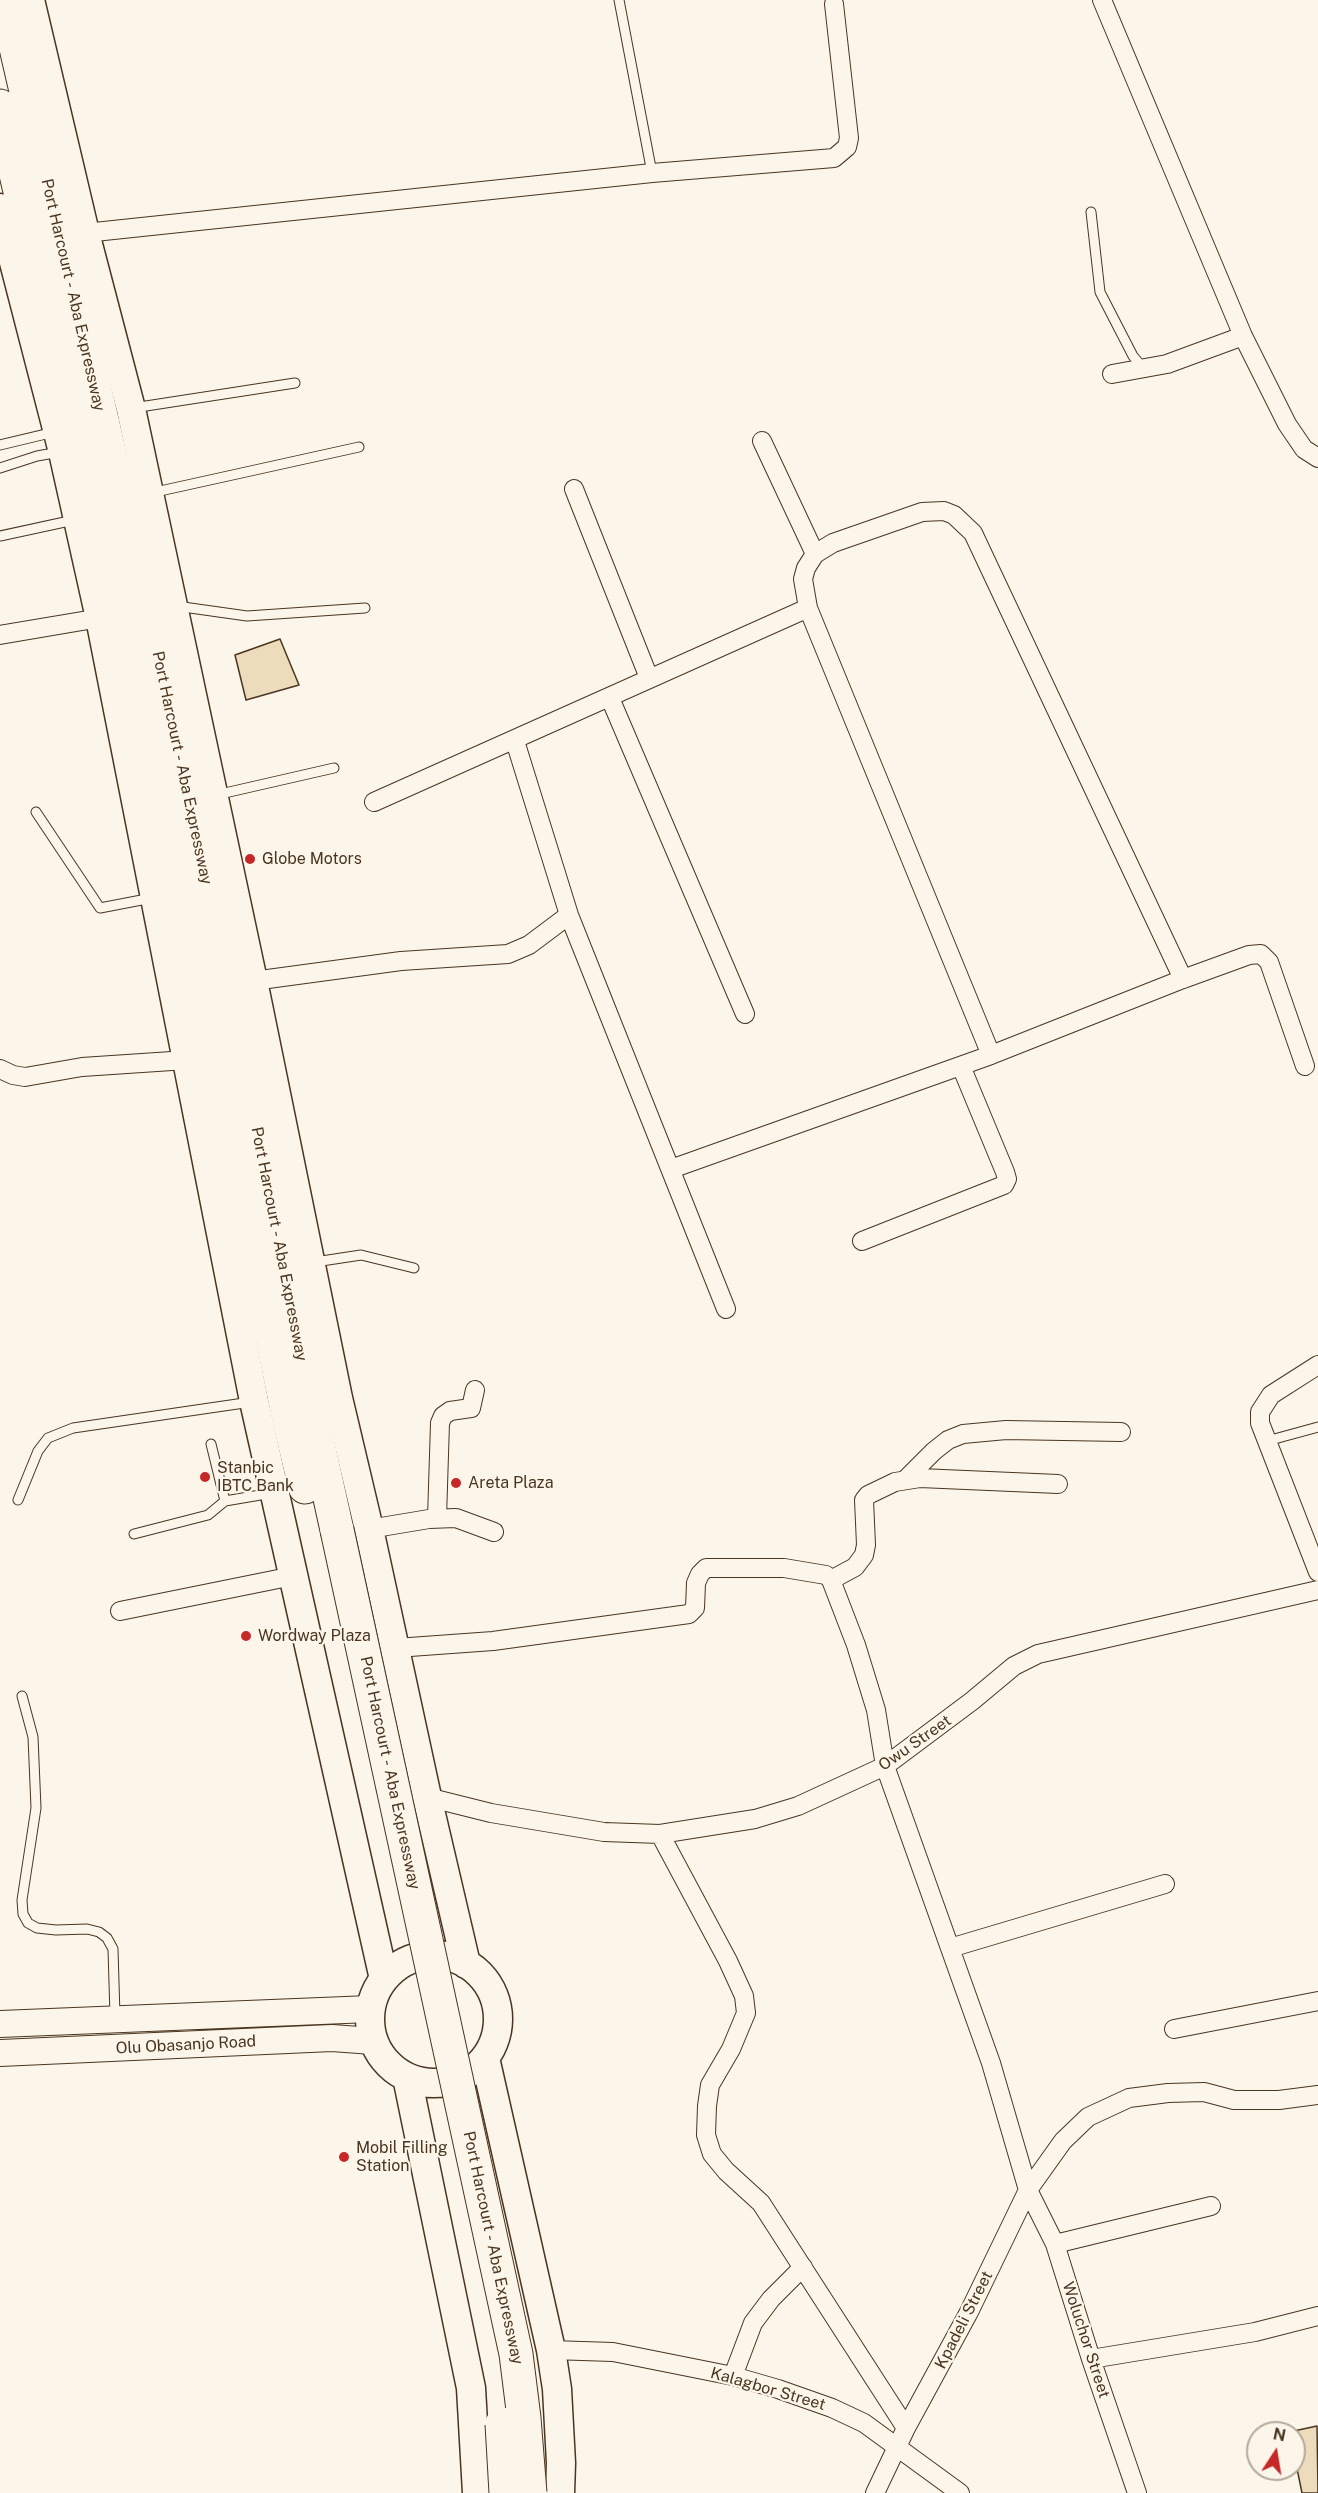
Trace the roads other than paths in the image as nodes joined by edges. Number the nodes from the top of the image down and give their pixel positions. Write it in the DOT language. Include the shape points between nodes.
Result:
graph roads {
  1 [pos="5,0"];
  2 [pos="30,0"];
  3 [pos="619,0"];
  4 [pos="1102,0"];
  5 [pos="834,4"];
  6 [pos="0,106"];
  7 [pos="652,173"];
  8 [pos="0,208"];
  9 [pos="1091,212"];
  10 [pos="85,233"];
  11 [pos="1243,336"];
  12 [pos="1143,368"];
  13 [pos="1112,374"];
  14 [pos="295,383"];
  15 [pos="131,409"];
  16 [pos="762,441"];
  17 [pos="60,442"];
  18 [pos="0,445"];
  19 [pos="359,447"];
  20 [pos="1318,458"];
  21 [pos="0,468"];
  22 [pos="574,489"];
  23 [pos="148,494"];
  24 [pos="78,519"];
  25 [pos="0,536"];
  26 [pos="815,555"];
  27 [pos="174,606"];
  28 [pos="365,608"];
  29 [pos="808,608"];
  30 [pos="100,618"];
  31 [pos="0,635"];
  32 [pos="649,678"];
  33 [pos="610,698"];
  34 [pos="515,741"];
  35 [pos="334,768"];
  36 [pos="214,796"];
  37 [pos="374,802"];
  38 [pos="36,812"];
  39 [pos="154,898"];
  40 [pos="569,915"];
  41 [pos="1183,978"];
  42 [pos="253,981"];
  43 [pos="745,1014"];
  44 [pos="991,1055"];
  45 [pos="187,1060"];
  46 [pos="961,1066"];
  47 [pos="1305,1066"];
  48 [pos="0,1069"];
  49 [pos="671,1169"];
  50 [pos="862,1240"];
  51 [pos="309,1263"];
  52 [pos="414,1268"];
  53 [pos="726,1309"];
  54 [pos="1318,1365"];
  55 [pos="475,1390"];
  56 [pos="254,1401"];
  57 [pos="1318,1427"];
  58 [pos="1121,1432"];
  59 [pos="1267,1441"];
  60 [pos="211,1444"];
  61 [pos="905,1480"];
  62 [pos="1058,1484"];
  63 [pos="274,1492"];
  64 [pos="18,1500"];
  65 [pos="225,1501"];
  66 [pos="437,1518"];
  67 [pos="369,1529"];
  68 [pos="327,1531"];
  69 [pos="494,1532"];
  70 [pos="134,1534"];
  71 [pos="1318,1572"];
  72 [pos="293,1576"];
  73 [pos="831,1580"];
  74 [pos="1318,1590"];
  75 [pos="120,1611"];
  76 [pos="396,1648"];
  77 [pos="22,1696"];
  78 [pos="885,1766"];
  79 [pos="427,1797"];
  80 [pos="660,1834"];
  81 [pos="1165,1884"];
  82 [pos="950,1948"];
  83 [pos="466,1964"];
  84 [pos="384,1978"];
  85 [pos="1318,2001"];
  86 [pos="370,2009"];
  87 [pos="115,2020"];
  88 [pos="0,2024"];
  89 [pos="1174,2029"];
  90 [pos="373,2041"];
  91 [pos="0,2053"];
  92 [pos="485,2058"];
  93 [pos="407,2077"];
  94 [pos="1318,2095"];
  95 [pos="1028,2190"];
  96 [pos="1211,2206"];
  97 [pos="1055,2244"];
  98 [pos="803,2267"];
  99 [pos="1318,2316"];
  100 [pos="551,2350"];
  101 [pos="1091,2359"];
  102 [pos="733,2376"];
  103 [pos="906,2428"];
  104 [pos="897,2449"];
  105 [pos="477,2493"];
  106 [pos="506,2493"];
  107 [pos="530,2493"];
  108 [pos="560,2493"];
  109 [pos="875,2493"];
  110 [pos="960,2493"];
  111 [pos="1137,2493"];
  1 -- 68 [label="highway, Port Harcourt - Aba Expressway" via="172,720 309,1403"];
  2 -- 10 [label="main road"];
  3 -- 7 [label="lane"];
  4 -- 11 [label="street"];
  5 -- 7 [label="street" via="849,138 842,153 826,160"];
  6 -- 68 [label="highway, Port Harcourt - Aba Expressway" via="179,885 289,1420"];
  7 -- 10 [label="street"];
  8 -- 17 [label="main road"];
  9 -- 12 [label="lane" via="1100,292 1132,356"];
  10 -- 15 [label="main road"];
  11 -- 12 [label="street" via="1167,364"];
  11 -- 20 [label="street" via="1287,424 1304,449"];
  12 -- 13 [label="street"];
  14 -- 15 [label="lane"];
  15 -- 23 [label="main road"];
  16 -- 26 [label="street"];
  17 -- 18 [label="lane"];
  17 -- 21 [label="lane" via="37,456"];
  17 -- 24 [label="main road"];
  19 -- 23 [label="lane"];
  22 -- 32 [label="street"];
  23 -- 27 [label="main road"];
  24 -- 25 [label="lane"];
  24 -- 30 [label="main road"];
  26 -- 29 [label="street" via="803,579"];
  26 -- 41 [label="street" via="833,543 922,512 944,511 954,515 973,533"];
  27 -- 28 [label="lane" via="247,616"];
  27 -- 36 [label="main road"];
  29 -- 32 [label="street"];
  29 -- 44 [label="street"];
  30 -- 31 [label="street"];
  30 -- 39 [label="main road"];
  32 -- 33 [label="street"];
  33 -- 34 [label="street"];
  33 -- 43 [label="street"];
  34 -- 37 [label="street"];
  34 -- 40 [label="street"];
  35 -- 36 [label="lane"];
  36 -- 42 [label="main road"];
  38 -- 39 [label="lane" via="100,908"];
  39 -- 45 [label="main road"];
  40 -- 42 [label="street" via="529,945 508,954 401,961"];
  40 -- 49 [label="street"];
  41 -- 44 [label="street"];
  41 -- 47 [label="street" via="1261,954 1269,962"];
  42 -- 51 [label="main road"];
  44 -- 46 [label="street"];
  45 -- 48 [label="street" via="82,1067 26,1077"];
  45 -- 56 [label="main road"];
  46 -- 49 [label="street"];
  46 -- 50 [label="street" via="1005,1172 1004,1185"];
  49 -- 53 [label="street"];
  51 -- 52 [label="lane" via="360,1255"];
  51 -- 67 [label="main road"];
  54 -- 59 [label="street" via="1264,1403 1260,1423"];
  55 -- 66 [label="street" via="471,1408 450,1411 440,1423"];
  56 -- 63 [label="main road"];
  56 -- 64 [label="lane" via="73,1428 48,1438 38,1451"];
  57 -- 59 [label="lane"];
  58 -- 61 [label="street" via="1005,1430 963,1434 934,1451"];
  59 -- 71 [label="street"];
  60 -- 65 [label="lane"];
  61 -- 62 [label="street"];
  61 -- 73 [label="street" via="864,1500 864,1555 855,1567"];
  63 -- 65 [label="lane"];
  63 -- 72 [label="main road"];
  65 -- 70 [label="lane" via="208,1515"];
  66 -- 67 [label="street"];
  66 -- 69 [label="street" via="456,1518"];
  67 -- 76 [label="main road"];
  68 -- 106 [label="highway, Port Harcourt - Aba Expressway, bridge" via="494,2360"];
  68 -- 107 [label="highway, Port Harcourt - Aba Expressway, bridge" via="516,2354"];
  72 -- 75 [label="street"];
  72 -- 84 [label="main road"];
  73 -- 76 [label="street" via="826,1575 784,1568 706,1568 696,1583 694,1608 689,1614 493,1641"];
  73 -- 78 [label="street, Woluchor Street" via="876,1710"];
  74 -- 78 [label="street, Owu Street" via="1038,1654 1014,1666"];
  76 -- 79 [label="main road"];
  77 -- 87 [label="lane" via="33,1737 36,1808 23,1914 28,1923 38,1928 87,1929 107,1938 113,1949"];
  78 -- 80 [label="street, Owu Street" via="798,1806 755,1819"];
  78 -- 82 [label="street, Woluchor Street"];
  79 -- 80 [label="street, Owu Street" via="491,1813 604,1832"];
  79 -- 83 [label="main road"];
  80 -- 98 [label="street" via="744,1996 746,2013 710,2085 706,2135 712,2154 761,2203"];
  81 -- 82 [label="street"];
  82 -- 95 [label="street, Woluchor Street" via="991,2063"];
  83 -- 84 [label="main road" via="449,1957 422,1957 397,1966"];
  83 -- 92 [label="main road" via="486,1982 497,2007 494,2042"];
  84 -- 86 [label="main road"];
  85 -- 89 [label="street"];
  86 -- 87 [label="main road, Olu Obasanjo Road"];
  86 -- 90 [label="main road"];
  87 -- 88 [label="main road, Olu Obasanjo Road"];
  90 -- 91 [label="main road, Olu Obasanjo Road" via="332,2038"];
  90 -- 93 [label="main road" via="383,2058"];
  92 -- 93 [label="main road" via="471,2072 453,2081 434,2084"];
  92 -- 100 [label="main road"];
  93 -- 105 [label="main road" via="471,2388"];
  94 -- 95 [label="street, Kpadeli Street" via="1234,2100 1204,2092 1129,2098 1088,2116 1063,2141"];
  95 -- 97 [label="street, Woluchor Street"];
  95 -- 103 [label="street, Kpadeli Street" via="969,2312"];
  96 -- 97 [label="street"];
  97 -- 101 [label="street, Woluchor Street"];
  98 -- 102 [label="street" via="753,2324"];
  98 -- 103 [label="street"];
  99 -- 101 [label="street" via="1255,2332"];
  100 -- 102 [label="street, Kalagbor Street" via="613,2352"];
  100 -- 108 [label="main road" via="557,2388"];
  101 -- 111 [label="street, Woluchor Street"];
  102 -- 104 [label="street, Kalagbor Street" via="832,2408 864,2423"];
  103 -- 104 [label="street, Kpadeli Street"];
  104 -- 109 [label="street, Kpadeli Street"];
  104 -- 110 [label="street, Kalagbor Street"];
}
